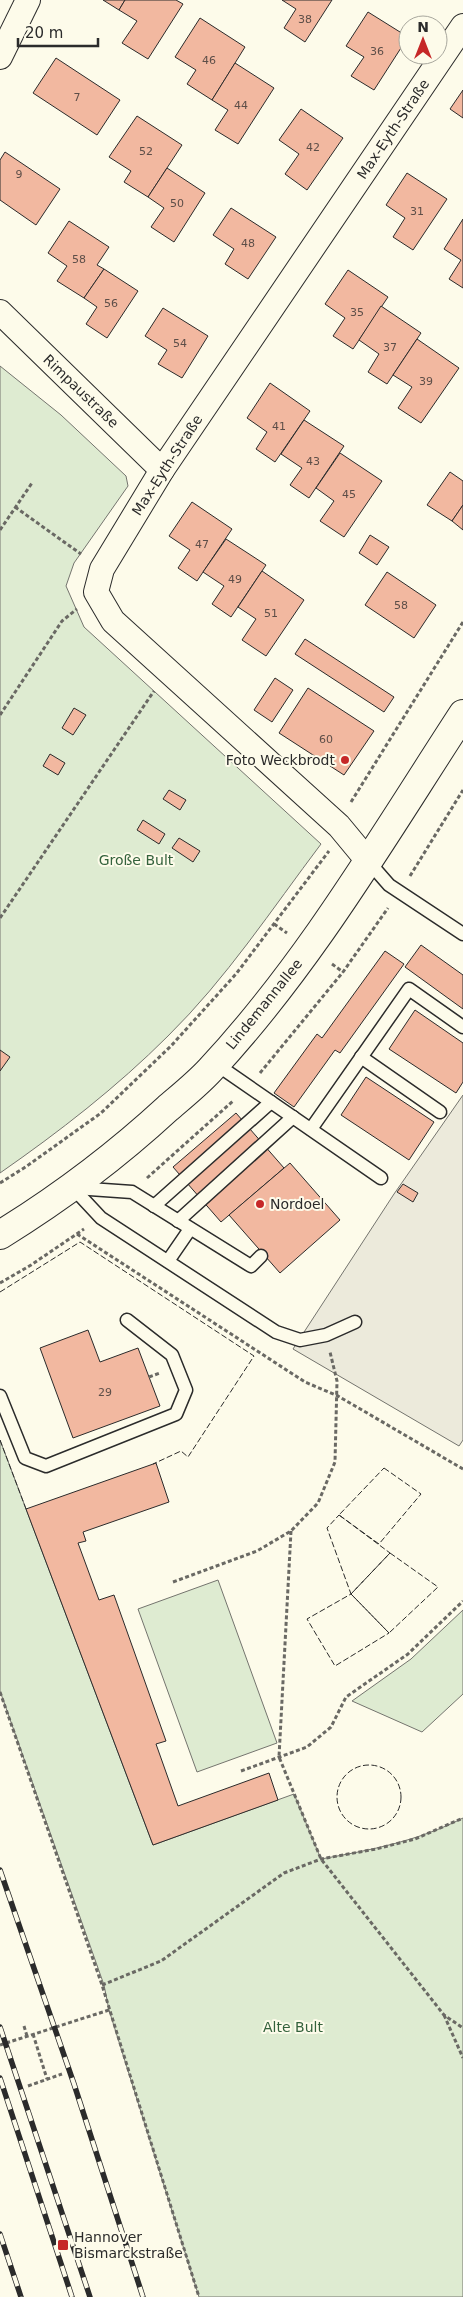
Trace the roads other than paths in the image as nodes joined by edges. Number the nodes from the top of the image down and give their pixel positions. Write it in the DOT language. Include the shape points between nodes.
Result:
graph roads {
  1 [pos="28,0"];
  2 [pos="463,26"];
  3 [pos="0,57"];
  4 [pos="0,312"];
  5 [pos="162,470"];
  6 [pos="463,714"];
  7 [pos="368,861"];
  8 [pos="463,934"];
  9 [pos="463,1027"];
  10 [pos="361,1058"];
  11 [pos="216,1064"];
  12 [pos="271,1102"];
  13 [pos="440,1112"];
  14 [pos="293,1117"];
  15 [pos="311,1129"];
  16 [pos="381,1178"];
  17 [pos="72,1188"];
  18 [pos="154,1206"];
  19 [pos="178,1221"];
  20 [pos="190,1229"];
  21 [pos="0,1235"];
  22 [pos="261,1256"];
  23 [pos="168,1262"];
  24 [pos="127,1320"];
  25 [pos="355,1322"];
  26 [pos="0,1396"];
  1 -- 3 [label="street"];
  2 -- 5 [label="street, Max-Eyth-Straße"];
  4 -- 5 [label="street, Rimpaustraße"];
  5 -- 7 [label="street, Max-Eyth-Straße" via="102,569 96,592 113,621 339,826"];
  6 -- 7 [label="street, Lindemannallee"];
  7 -- 8 [label="lane" via="389,885"];
  7 -- 11 [label="street, Lindemannallee" via="266,1005"];
  9 -- 10 [label="lane" via="409,989"];
  10 -- 13 [label="lane"];
  10 -- 15 [label="lane"];
  11 -- 12 [label="lane"];
  11 -- 17 [label="street, Lindemannallee" via="136,1138"];
  12 -- 14 [label="lane"];
  12 -- 18 [label="lane"];
  14 -- 15 [label="lane"];
  14 -- 19 [label="lane"];
  15 -- 16 [label="lane"];
  17 -- 18 [label="lane" via="132,1192"];
  17 -- 21 [label="street, Lindemannallee"];
  17 -- 23 [label="lane" via="101,1218"];
  18 -- 19 [label="lane"];
  19 -- 20 [label="lane"];
  20 -- 22 [label="lane" via="251,1266"];
  20 -- 23 [label="lane"];
  23 -- 25 [label="lane" via="276,1332 300,1340 326,1335"];
  24 -- 26 [label="lane" via="172,1355 186,1390 176,1414 46,1466 25,1458"];
}
